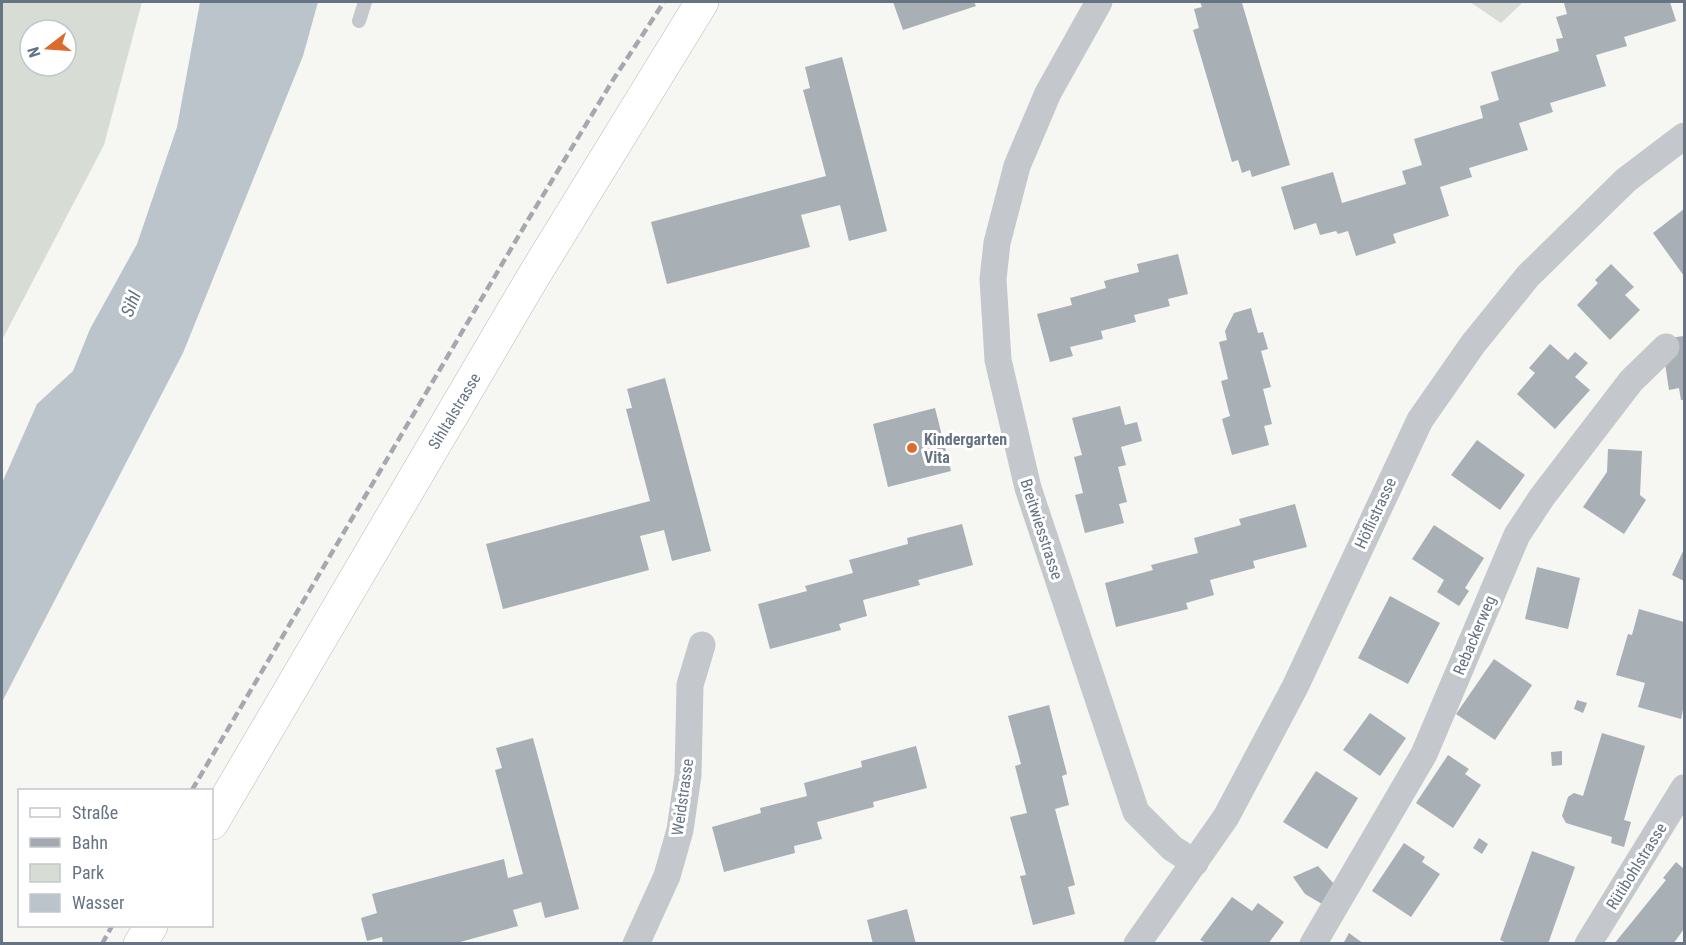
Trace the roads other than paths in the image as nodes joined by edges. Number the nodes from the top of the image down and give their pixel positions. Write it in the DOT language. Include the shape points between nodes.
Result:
graph roads {
  1 [pos="365,2"];
  2 [pos="702,2"];
  3 [pos="1100,2"];
  4 [pos="359,21"];
  5 [pos="1684,136"];
  6 [pos="1666,347"];
  7 [pos="702,645"];
  8 [pos="1684,788"];
  9 [pos="213,821"];
  10 [pos="1195,863"];
  11 [pos="150,927"];
  12 [pos="140,944"];
  13 [pos="636,944"];
  14 [pos="1137,944"];
  15 [pos="1313,944"];
  16 [pos="1588,944"];
  1 -- 4 [label="lane"];
  2 -- 9 [label="main road, Sihltalstrasse" via="533,277"];
  3 -- 10 [label="street, Breitwiesstrasse" via="1048,93 1017,166 997,243 993,279 998,360 1028,488 1136,812 1172,848"];
  5 -- 10 [label="street, Höflistrasse" via="1626,180 1528,276 1473,344 1420,420 1295,687 1226,817"];
  6 -- 15 [label="street, Rebackerweg" via="1631,381 1517,535 1424,754"];
  7 -- 13 [label="street, Weidstrasse" via="690,685 688,775 680,830 667,876"];
  8 -- 16 [label="street, Rütibohlstrasse"];
  10 -- 14 [label="street, Höflistrasse"];
  11 -- 12 [label="main road"];
}
